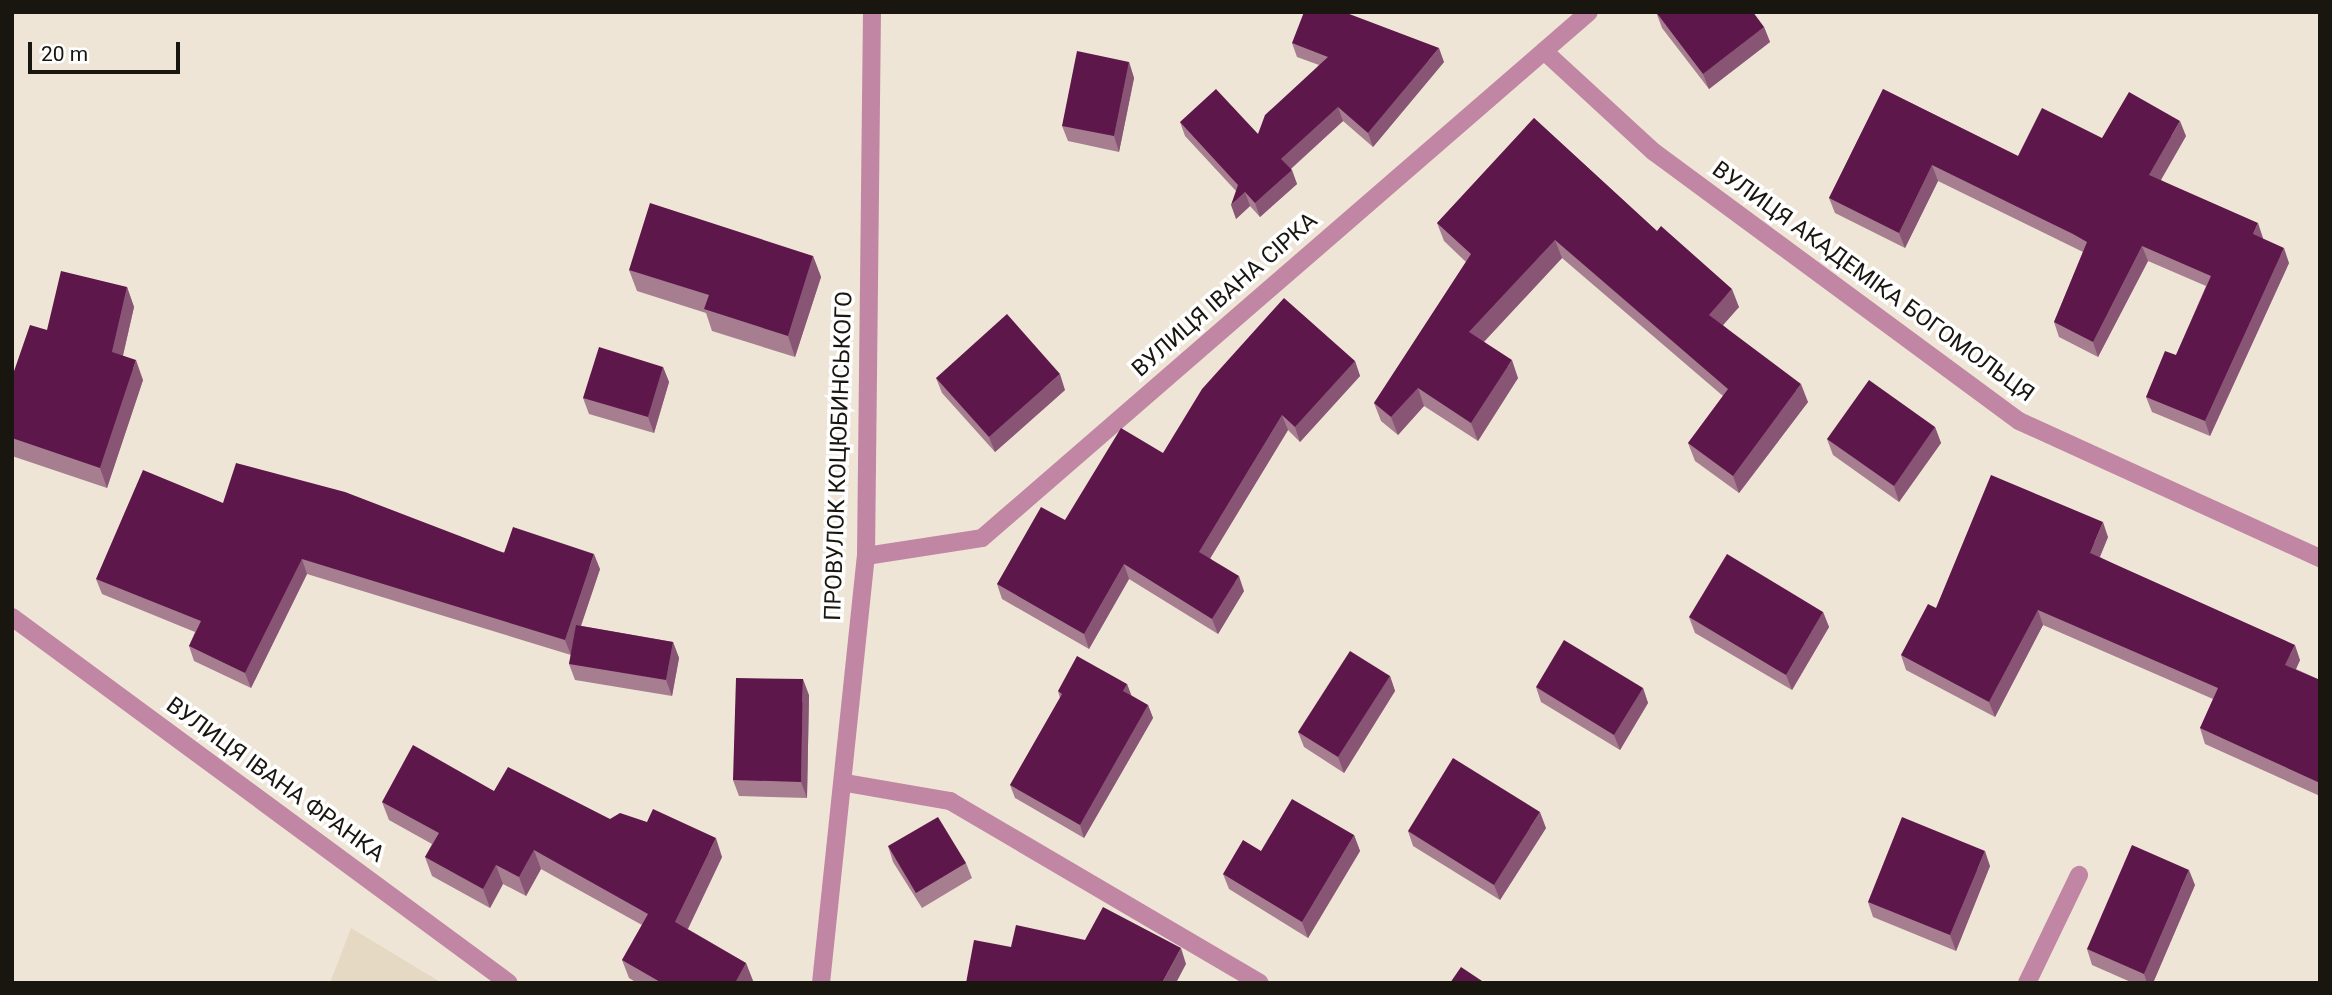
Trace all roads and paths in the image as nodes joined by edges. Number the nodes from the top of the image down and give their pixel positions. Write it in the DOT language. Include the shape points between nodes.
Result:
graph roads {
  1 [pos="872,12"];
  2 [pos="1589,12"];
  3 [pos="1544,51"];
  4 [pos="866,556"];
  5 [pos="2320,558"];
  6 [pos="12,617"];
  7 [pos="846,783"];
  8 [pos="2079,875"];
  9 [pos="509,983"];
  10 [pos="821,983"];
  11 [pos="1260,983"];
  12 [pos="2027,983"];
  1 -- 4 [label="street, ПРОВУЛОК КОЦЮБИНСЬКОГО"];
  2 -- 3 [label="street, ВУЛИЦЯ ІВАНА СІРКА"];
  3 -- 4 [label="street, ВУЛИЦЯ ІВАНА СІРКА" via="982,538"];
  3 -- 5 [label="street, ВУЛИЦЯ АКАДЕМІКА БОГОМОЛЬЦЯ" via="1654,152 2019,421"];
  4 -- 7 [label="street, ПРОВУЛОК КОЦЮБИНСЬКОГО"];
  6 -- 9 [label="street, ВУЛИЦЯ ІВАНА ФРАНКА"];
  7 -- 10 [label="street, ПРОВУЛОК КОЦЮБИНСЬКОГО"];
  7 -- 11 [label="street" via="950,801"];
  8 -- 12 [label="street"];
}
